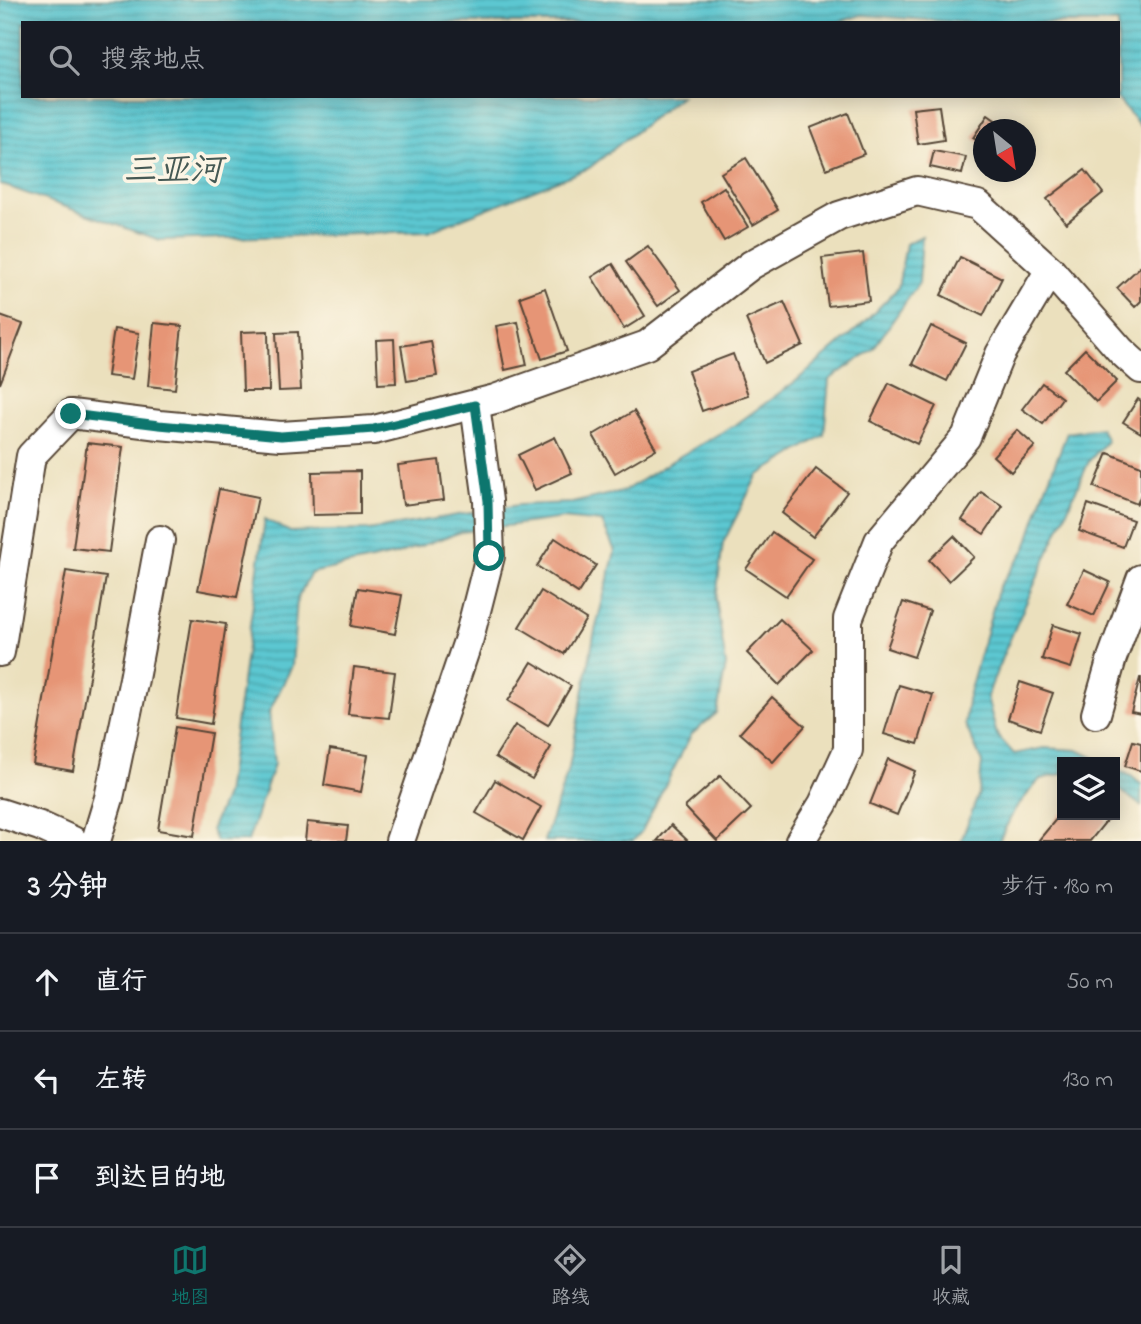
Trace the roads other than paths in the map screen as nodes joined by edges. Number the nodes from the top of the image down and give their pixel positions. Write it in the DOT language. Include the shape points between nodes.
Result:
graph roads {
  1 [pos="1050,270"];
  2 [pos="1141,369"];
  3 [pos="475,405"];
  4 [pos="160,540"];
  5 [pos="1141,579"];
  6 [pos="0,652"];
  7 [pos="1096,714"];
  8 [pos="0,813"];
  9 [pos="73,841"];
  10 [pos="96,841"];
  11 [pos="400,841"];
  12 [pos="800,841"];
  1 -- 2 [label="lane"];
  1 -- 3 [label="lane" via="978,205 916,191 839,216 751,265 647,345"];
  1 -- 12 [label="lane" via="1000,354 966,437 879,541 848,619 848,750"];
  3 -- 6 [label="lane" via="374,429 281,436 71,414 31,456"];
  3 -- 11 [label="lane" via="488,501 489,556 468,638"];
  4 -- 10 [label="lane" via="109,798"];
  5 -- 7 [label="lane"];
  8 -- 9 [label="lane"];
}
